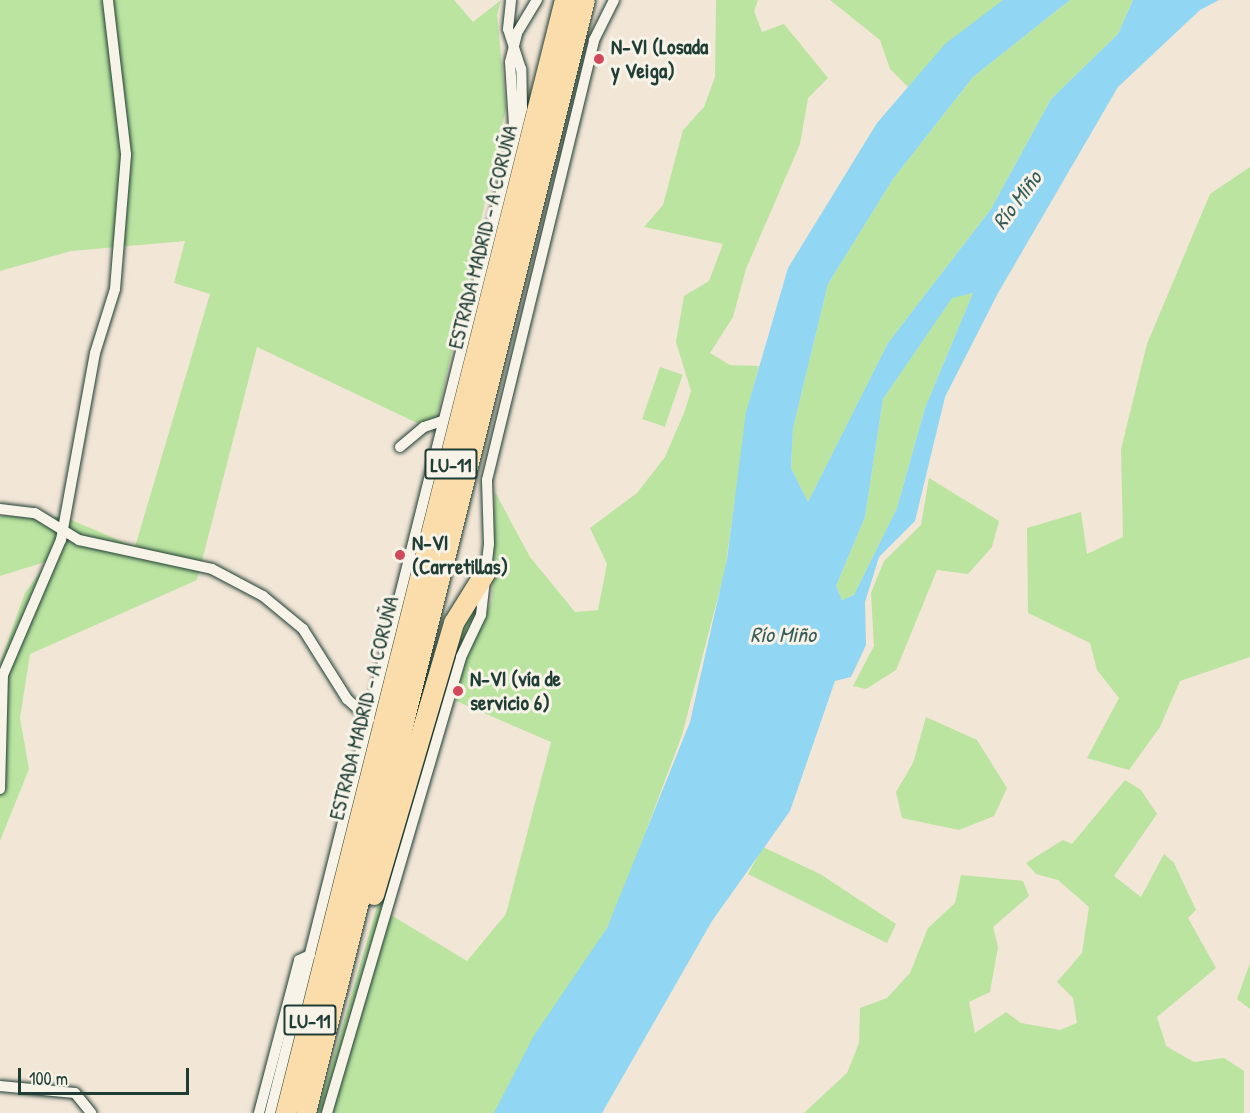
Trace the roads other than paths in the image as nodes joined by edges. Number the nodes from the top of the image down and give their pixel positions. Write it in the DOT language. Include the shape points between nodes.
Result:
graph roads {
  1 [pos="108,0"];
  2 [pos="511,0"];
  3 [pos="537,0"];
  4 [pos="565,0"];
  5 [pos="585,0"];
  6 [pos="614,0"];
  7 [pos="513,45"];
  8 [pos="443,421"];
  9 [pos="400,447"];
  10 [pos="0,509"];
  11 [pos="62,529"];
  12 [pos="486,572"];
  13 [pos="369,719"];
  14 [pos="0,789"];
  15 [pos="310,954"];
  16 [pos="0,1086"];
  17 [pos="309,1104"];
  18 [pos="91,1113"];
  19 [pos="259,1113"];
  20 [pos="270,1113"];
  21 [pos="286,1113"];
  22 [pos="327,1113"];
  1 -- 11 [label="street" via="126,154 123,214 115,289 95,353"];
  2 -- 7 [label="street"];
  3 -- 7 [label="street"];
  4 -- 21 [label="highway, ESTRADA MADRID - A CORUÑA / LU-11"];
  5 -- 17 [label="highway, ESTRADA MADRID - A CORUÑA / LU-11"];
  6 -- 12 [label="street" via="594,40 496,440 488,480"];
  7 -- 8 [label="street" via="524,90"];
  8 -- 9 [label="street" via="424,427"];
  8 -- 13 [label="street"];
  10 -- 11 [label="street" via="35,513"];
  11 -- 13 [label="street" via="79,540 135,555 212,569 263,596 303,629 347,699"];
  11 -- 14 [label="street" via="3,675"];
  12 -- 17 [label="highway" via="454,623"];
  12 -- 22 [label="street" via="481,615 438,732"];
  13 -- 15 [label="street"];
  15 -- 19 [label="street" via="299,960"];
  15 -- 20 [label="street"];
  16 -- 18 [label="street" via="75,1093"];
}
